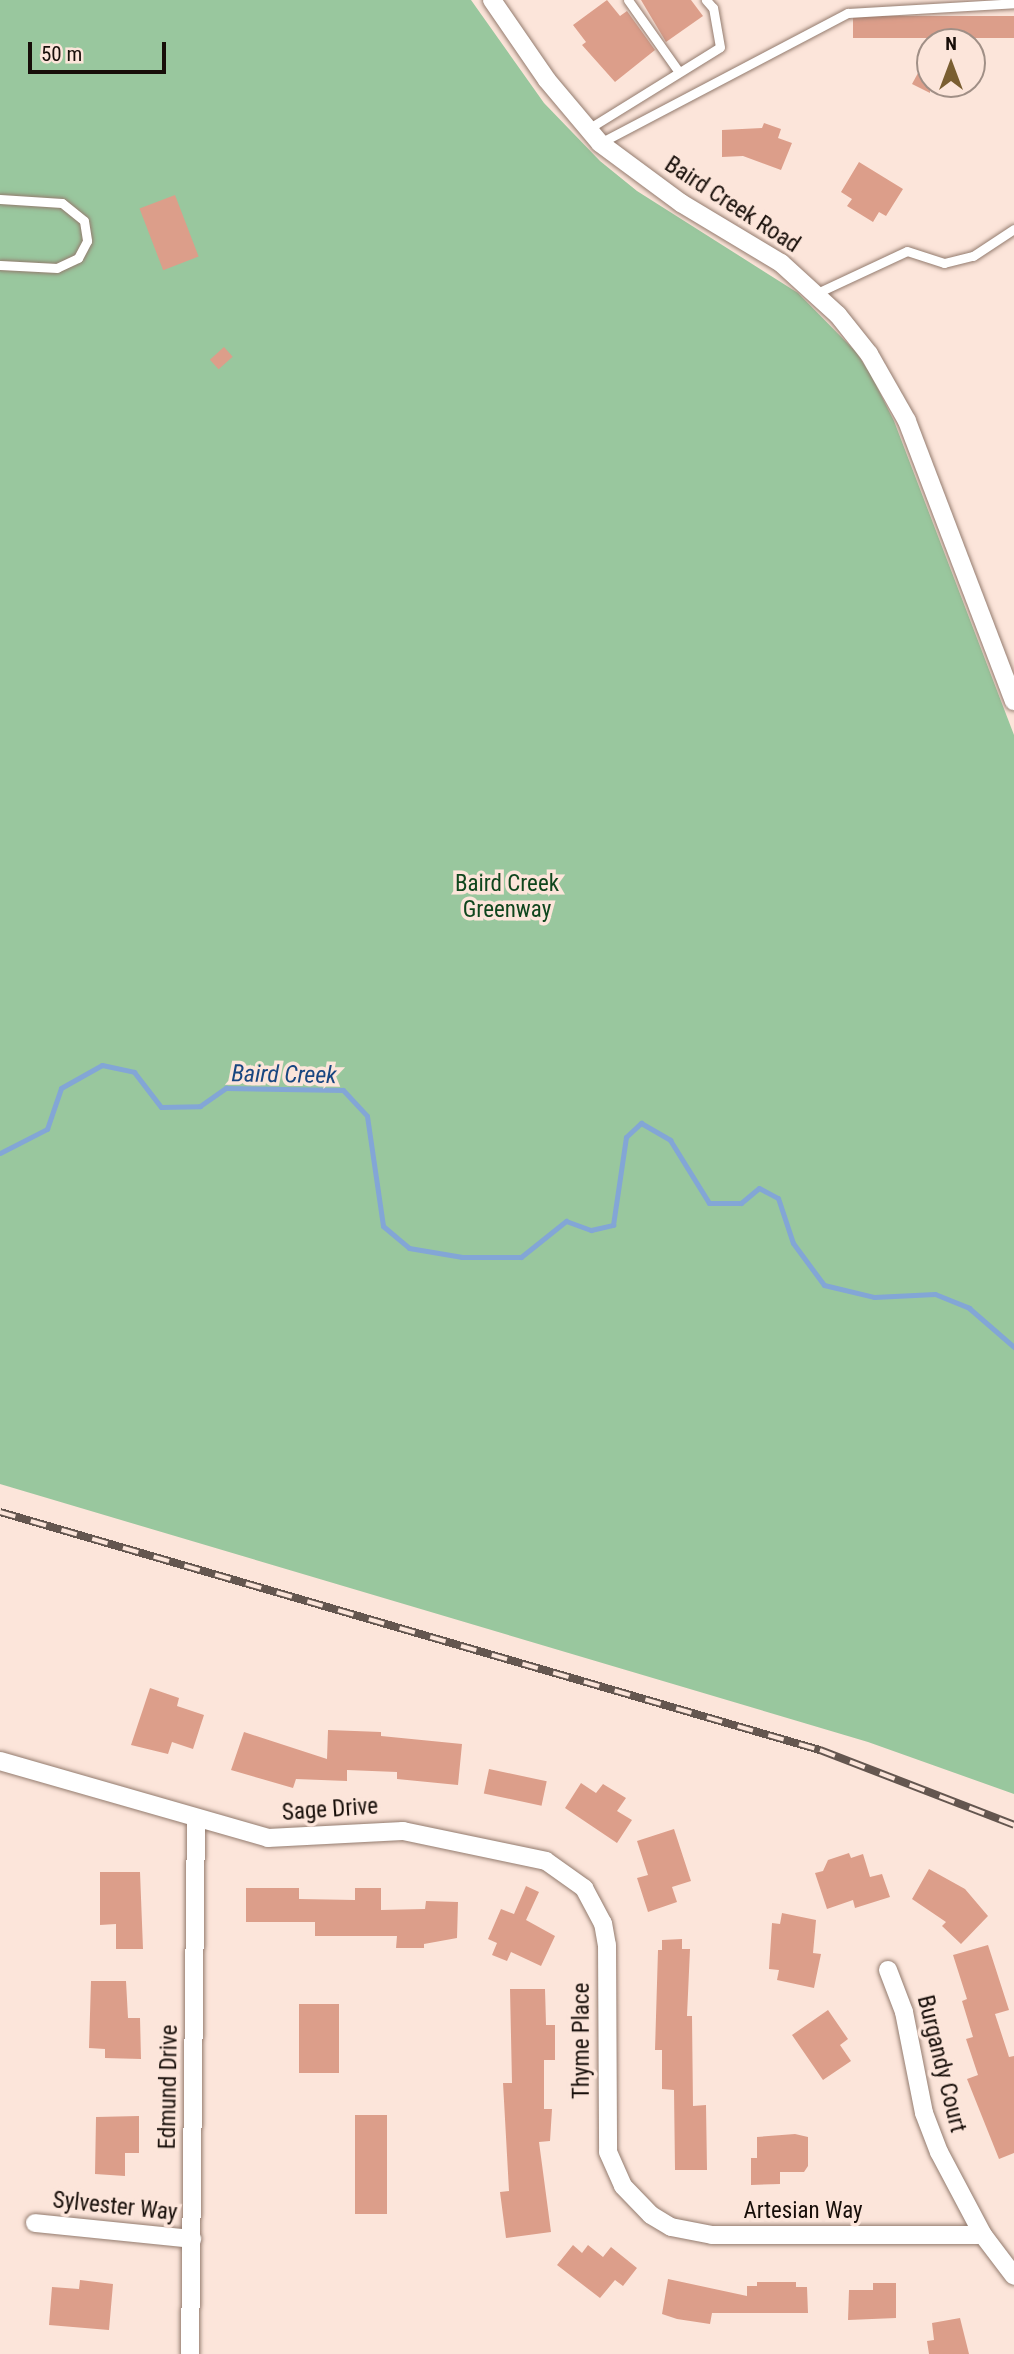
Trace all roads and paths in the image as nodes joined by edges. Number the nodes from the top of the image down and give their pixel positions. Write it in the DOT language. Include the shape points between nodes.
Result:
graph roads {
  1 [pos="492,0"];
  2 [pos="628,0"];
  3 [pos="706,0"];
  4 [pos="1014,3"];
  5 [pos="679,72"];
  6 [pos="588,129"];
  7 [pos="600,143"];
  8 [pos="0,199"];
  9 [pos="1014,229"];
  10 [pos="0,265"];
  11 [pos="817,293"];
  12 [pos="1014,701"];
  13 [pos="0,1761"];
  14 [pos="196,1821"];
  15 [pos="579,1884"];
  16 [pos="888,1970"];
  17 [pos="633,2199"];
  18 [pos="35,2223"];
  19 [pos="983,2235"];
  20 [pos="192,2239"];
  21 [pos="1014,2276"];
  22 [pos="190,2354"];
  1 -- 6 [label="street, Baird Creek Road"];
  2 -- 5 [label="lane"];
  3 -- 5 [label="lane" via="718,27 720,47"];
  4 -- 7 [label="lane" via="848,13"];
  5 -- 6 [label="lane"];
  6 -- 7 [label="street, Baird Creek Road"];
  7 -- 11 [label="street, Baird Creek Road" via="681,203 781,263"];
  8 -- 10 [label="lane" via="62,203 84,221 87,241 78,258 57,268"];
  9 -- 11 [label="lane" via="972,256 944,263 907,251"];
  11 -- 12 [label="street, Baird Creek Road" via="869,354 907,421"];
  13 -- 14 [label="street, Sage Drive"];
  14 -- 15 [label="street, Sage Drive" via="268,1839 403,1831 546,1861"];
  14 -- 20 [label="street, Edmund Drive"];
  15 -- 17 [label="street, Thyme Place" via="595,1905 607,1945 606,2130 615,2170"];
  16 -- 19 [label="street, Burgandy Court" via="904,2012 925,2113 959,2197"];
  17 -- 19 [label="street, Artesian Way" via="671,2227 712,2235"];
  18 -- 20 [label="street, Sylvester Way"];
  19 -- 21 [label="street, Burgandy Court"];
  20 -- 22 [label="street, Edmund Drive"];
}
